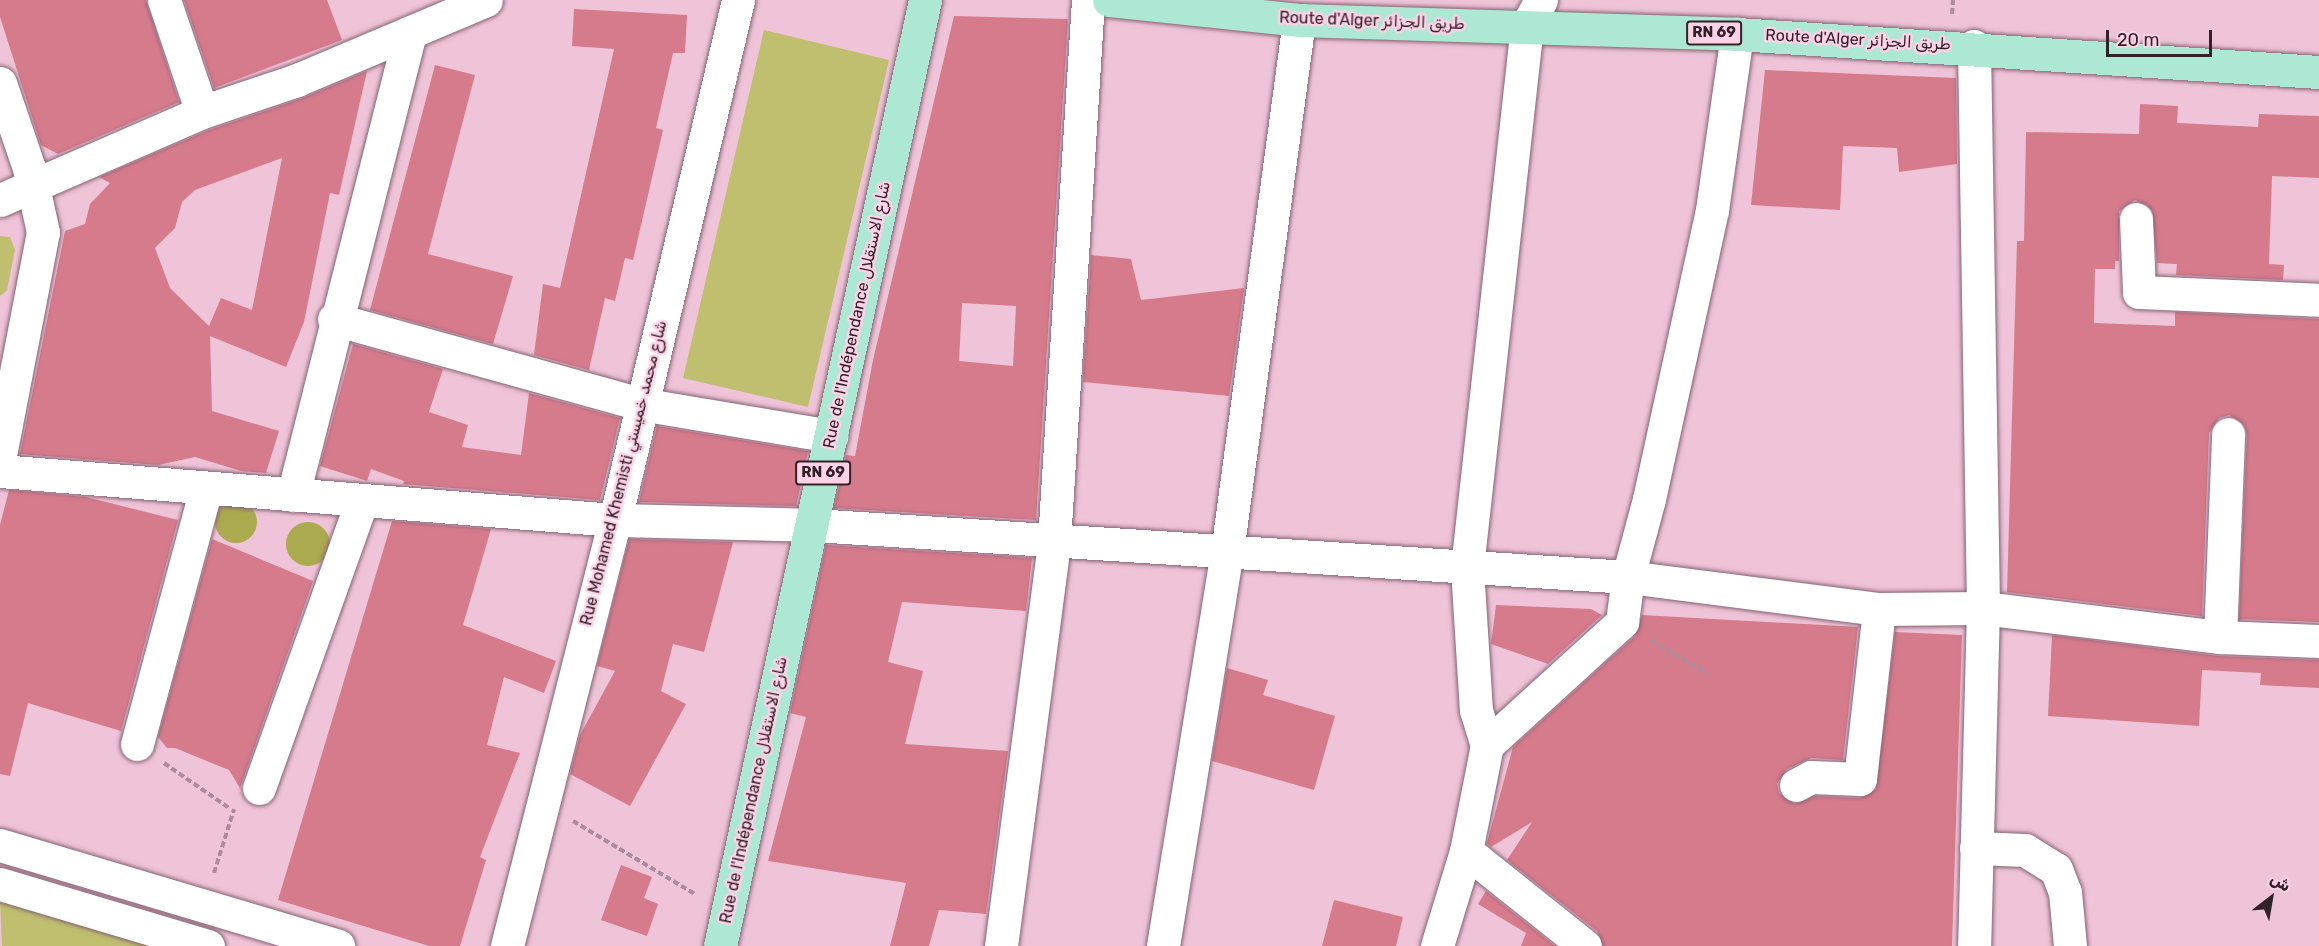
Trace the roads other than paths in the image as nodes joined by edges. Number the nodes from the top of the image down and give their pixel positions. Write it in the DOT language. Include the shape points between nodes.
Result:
graph roads {
  1 [pos="164,0"];
  2 [pos="486,0"];
  3 [pos="738,0"];
  4 [pos="925,0"];
  5 [pos="1088,0"];
  6 [pos="1109,0"];
  7 [pos="1191,4"];
  8 [pos="1534,13"];
  9 [pos="1299,20"];
  10 [pos="410,33"];
  11 [pos="1737,34"];
  12 [pos="1974,46"];
  13 [pos="2319,72"];
  14 [pos="0,83"];
  15 [pos="202,112"];
  16 [pos="35,188"];
  17 [pos="0,200"];
  18 [pos="2136,219"];
  19 [pos="2319,300"];
  20 [pos="334,319"];
  21 [pos="7,377"];
  22 [pos="640,404"];
  23 [pos="2228,434"];
  24 [pos="831,436"];
  25 [pos="0,456"];
  26 [pos="0,471"];
  27 [pos="206,489"];
  28 [pos="293,495"];
  29 [pos="362,501"];
  30 [pos="615,520"];
  31 [pos="813,525"];
  32 [pos="1054,541"];
  33 [pos="1227,552"];
  34 [pos="1467,568"];
  35 [pos="1628,577"];
  36 [pos="1983,608"];
  37 [pos="1879,609"];
  38 [pos="2220,637"];
  39 [pos="2319,641"];
  40 [pos="136,744"];
  41 [pos="1487,745"];
  42 [pos="1796,785"];
  43 [pos="259,788"];
  44 [pos="0,844"];
  45 [pos="1976,849"];
  46 [pos="1466,851"];
  47 [pos="0,884"];
  48 [pos="208,946"];
  49 [pos="338,946"];
  50 [pos="507,946"];
  51 [pos="720,946"];
  52 [pos="1001,946"];
  53 [pos="1164,946"];
  54 [pos="1437,946"];
  55 [pos="1585,946"];
  56 [pos="1974,946"];
  57 [pos="2070,946"];
  1 -- 15 [label="street"];
  2 -- 10 [label="street"];
  3 -- 22 [label="street, Rue Mohamed Khemisti شارع محمد خميستي"];
  4 -- 24 [label="main road, Rue de l'Indépendance شارع الاستقلال / RN 69"];
  5 -- 32 [label="street"];
  6 -- 7 [label="main road, Route d'Alger طريق الجزائر / RN 69"];
  7 -- 9 [label="main road, Route d'Alger طريق الجزائر / RN 69"];
  8 -- 9 [label="main road, Route d'Alger طريق الجزائر / RN 69"];
  8 -- 11 [label="main road, Route d'Alger طريق الجزائر / RN 69"];
  8 -- 34 [label="street"];
  9 -- 33 [label="street"];
  10 -- 15 [label="street" via="297,80"];
  10 -- 20 [label="street"];
  11 -- 12 [label="main road, Route d'Alger طريق الجزائر / RN 69"];
  11 -- 35 [label="street" via="1712,210 1649,499"];
  12 -- 13 [label="main road, Route d'Alger طريق الجزائر / RN 69"];
  12 -- 36 [label="street"];
  14 -- 16 [label="street"];
  15 -- 16 [label="street"];
  16 -- 17 [label="street"];
  16 -- 21 [label="street" via="43,232"];
  18 -- 19 [label="street" via="2139,292"];
  20 -- 22 [label="street"];
  20 -- 28 [label="street"];
  21 -- 25 [label="street"];
  22 -- 24 [label="street"];
  22 -- 30 [label="street, Rue Mohamed Khemisti شارع محمد خميستي"];
  23 -- 38 [label="street"];
  24 -- 31 [label="main road, Rue de l'Indépendance شارع الاستقلال / RN 69"];
  26 -- 27 [label="street"];
  27 -- 28 [label="street"];
  27 -- 40 [label="street"];
  28 -- 29 [label="street"];
  29 -- 30 [label="street"];
  29 -- 43 [label="street"];
  30 -- 31 [label="street"];
  30 -- 50 [label="street, Rue Mohamed Khemisti شارع محمد خميستي"];
  31 -- 32 [label="street"];
  31 -- 51 [label="main road, Rue de l'Indépendance شارع الاستقلال / RN 69"];
  32 -- 33 [label="street"];
  32 -- 52 [label="street"];
  33 -- 34 [label="street"];
  33 -- 53 [label="street"];
  34 -- 35 [label="street"];
  34 -- 41 [label="street" via="1476,710"];
  35 -- 37 [label="street"];
  35 -- 41 [label="street" via="1622,622"];
  36 -- 37 [label="street"];
  36 -- 38 [label="street"];
  36 -- 45 [label="street"];
  37 -- 42 [label="street" via="1860,779 1811,777"];
  38 -- 39 [label="street"];
  41 -- 46 [label="street"];
  44 -- 49 [label="street"];
  45 -- 56 [label="street"];
  45 -- 57 [label="street" via="2025,850 2056,869 2065,892"];
  46 -- 54 [label="street"];
  46 -- 55 [label="street"];
  47 -- 48 [label="street"];
}
